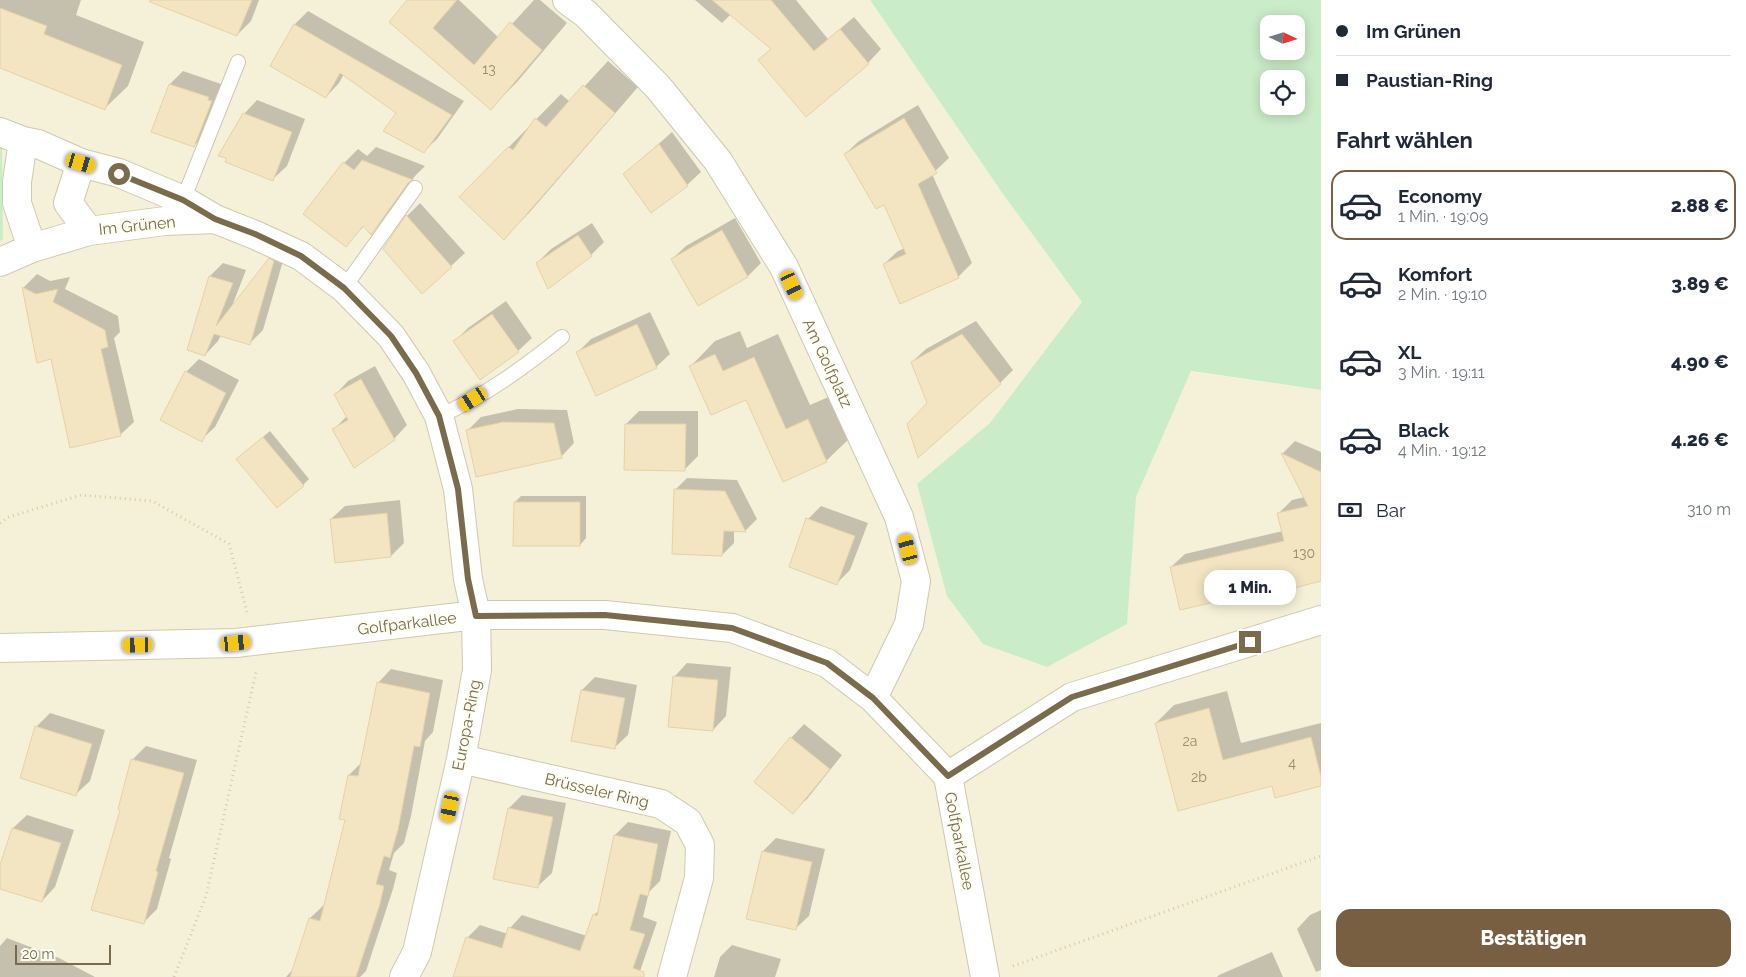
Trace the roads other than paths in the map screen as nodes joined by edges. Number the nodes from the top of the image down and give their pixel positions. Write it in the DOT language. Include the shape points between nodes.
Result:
graph roads {
  1 [pos="567,0"];
  2 [pos="238,62"];
  3 [pos="12,137"];
  4 [pos="81,163"];
  5 [pos="415,188"];
  6 [pos="183,200"];
  7 [pos="215,219"];
  8 [pos="89,231"];
  9 [pos="32,248"];
  10 [pos="0,262"];
  11 [pos="344,288"];
  12 [pos="562,337"];
  13 [pos="439,416"];
  14 [pos="476,616"];
  15 [pos="1321,620"];
  16 [pos="0,648"];
  17 [pos="873,698"];
  18 [pos="461,759"];
  19 [pos="948,776"];
  20 [pos="404,977"];
  21 [pos="672,977"];
  22 [pos="985,977"];
  1 -- 17 [label="street, Am Golfplatz" via="586,14 658,86 718,161 784,267 899,517 916,581 909,624"];
  2 -- 6 [label="lane"];
  3 -- 4 [label="street, Im Grünen" via="38,144"];
  3 -- 9 [label="street, Im Grünen" via="17,203"];
  4 -- 6 [label="street, Im Grünen" via="119,174"];
  4 -- 8 [label="street, Im Grünen" via="68,203"];
  5 -- 11 [label="lane"];
  6 -- 7 [label="street, Im Grünen"];
  7 -- 8 [label="street, Im Grünen" via="164,221"];
  7 -- 11 [label="street, Im Grünen" via="301,256"];
  8 -- 9 [label="street, Im Grünen"];
  9 -- 10 [label="street, Im Grünen"];
  11 -- 13 [label="street, Im Grünen" via="391,336"];
  12 -- 13 [label="lane" via="529,364"];
  13 -- 14 [label="street, Im Grünen" via="458,489 468,579"];
  14 -- 16 [label="street, Golfparkallee" via="236,643"];
  14 -- 17 [label="street, Golfparkallee" via="605,615 732,628 827,663"];
  14 -- 18 [label="street, Europa-Ring" via="477,670"];
  15 -- 19 [label="street" via="1072,697"];
  17 -- 19 [label="street, Golfparkallee"];
  18 -- 20 [label="street, Europa-Ring" via="417,952"];
  18 -- 21 [label="street, Brüsseler Ring" via="661,804 688,822 700,845 699,878"];
  19 -- 22 [label="street, Golfparkallee"];
}
